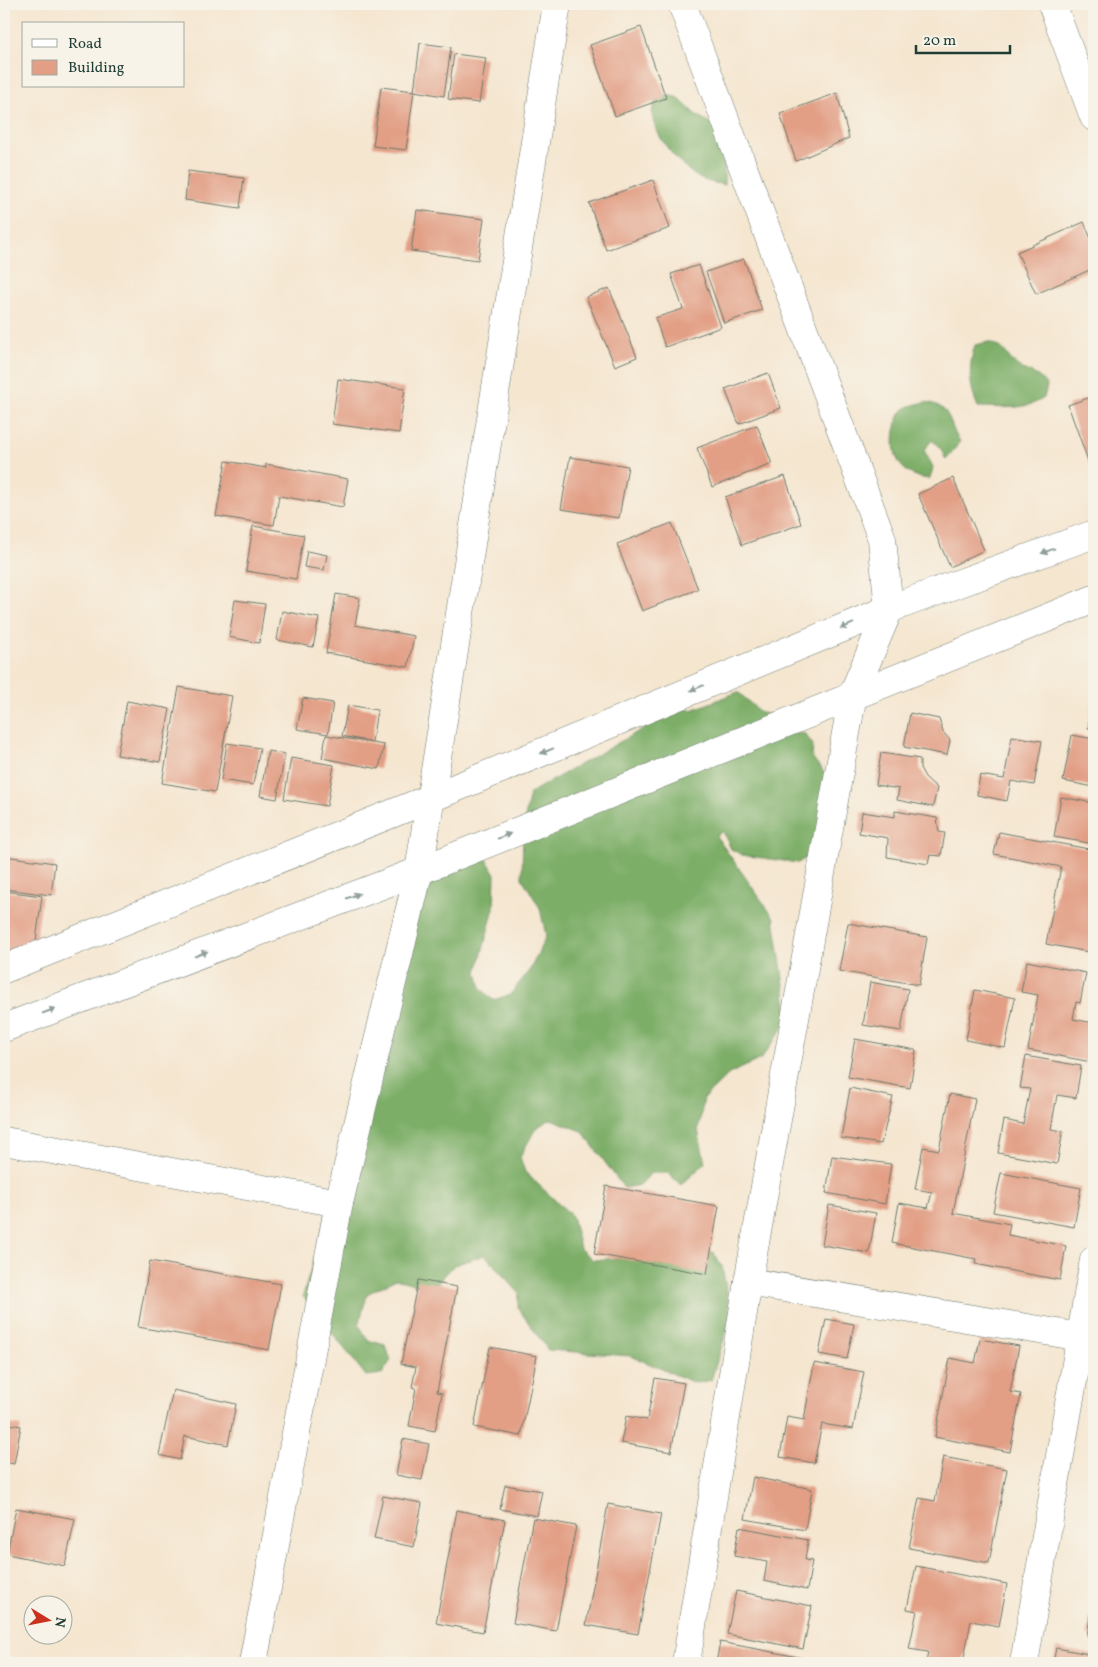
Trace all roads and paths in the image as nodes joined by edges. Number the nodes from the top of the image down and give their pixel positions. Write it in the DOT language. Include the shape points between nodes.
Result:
graph roads {
  1 [pos="557,4"];
  2 [pos="682,4"];
  3 [pos="1052,4"];
  4 [pos="1094,117"];
  5 [pos="1094,534"];
  6 [pos="1094,599"];
  7 [pos="890,609"];
  8 [pos="854,694"];
  9 [pos="431,798"];
  10 [pos="419,871"];
  11 [pos="4,969"];
  12 [pos="4,1028"];
  13 [pos="4,1142"];
  14 [pos="339,1203"];
  15 [pos="1094,1260"];
  16 [pos="748,1282"];
  17 [pos="1088,1338"];
  18 [pos="252,1663"];
  19 [pos="686,1663"];
  20 [pos="1024,1663"];
  1 -- 9 [label="street"];
  2 -- 7 [label="street" via="882,539"];
  3 -- 4 [label="street"];
  5 -- 7 [label="street, one-way"];
  6 -- 8 [label="street"];
  7 -- 8 [label="street"];
  7 -- 9 [label="street, one-way"];
  10 -- 8 [label="street, one-way"];
  8 -- 16 [label="street"];
  9 -- 10 [label="street"];
  9 -- 11 [label="street"];
  12 -- 10 [label="street, one-way"];
  10 -- 14 [label="street"];
  13 -- 14 [label="street"];
  14 -- 18 [label="street"];
  15 -- 17 [label="street"];
  16 -- 17 [label="street"];
  16 -- 19 [label="street"];
  17 -- 20 [label="street"];
}
